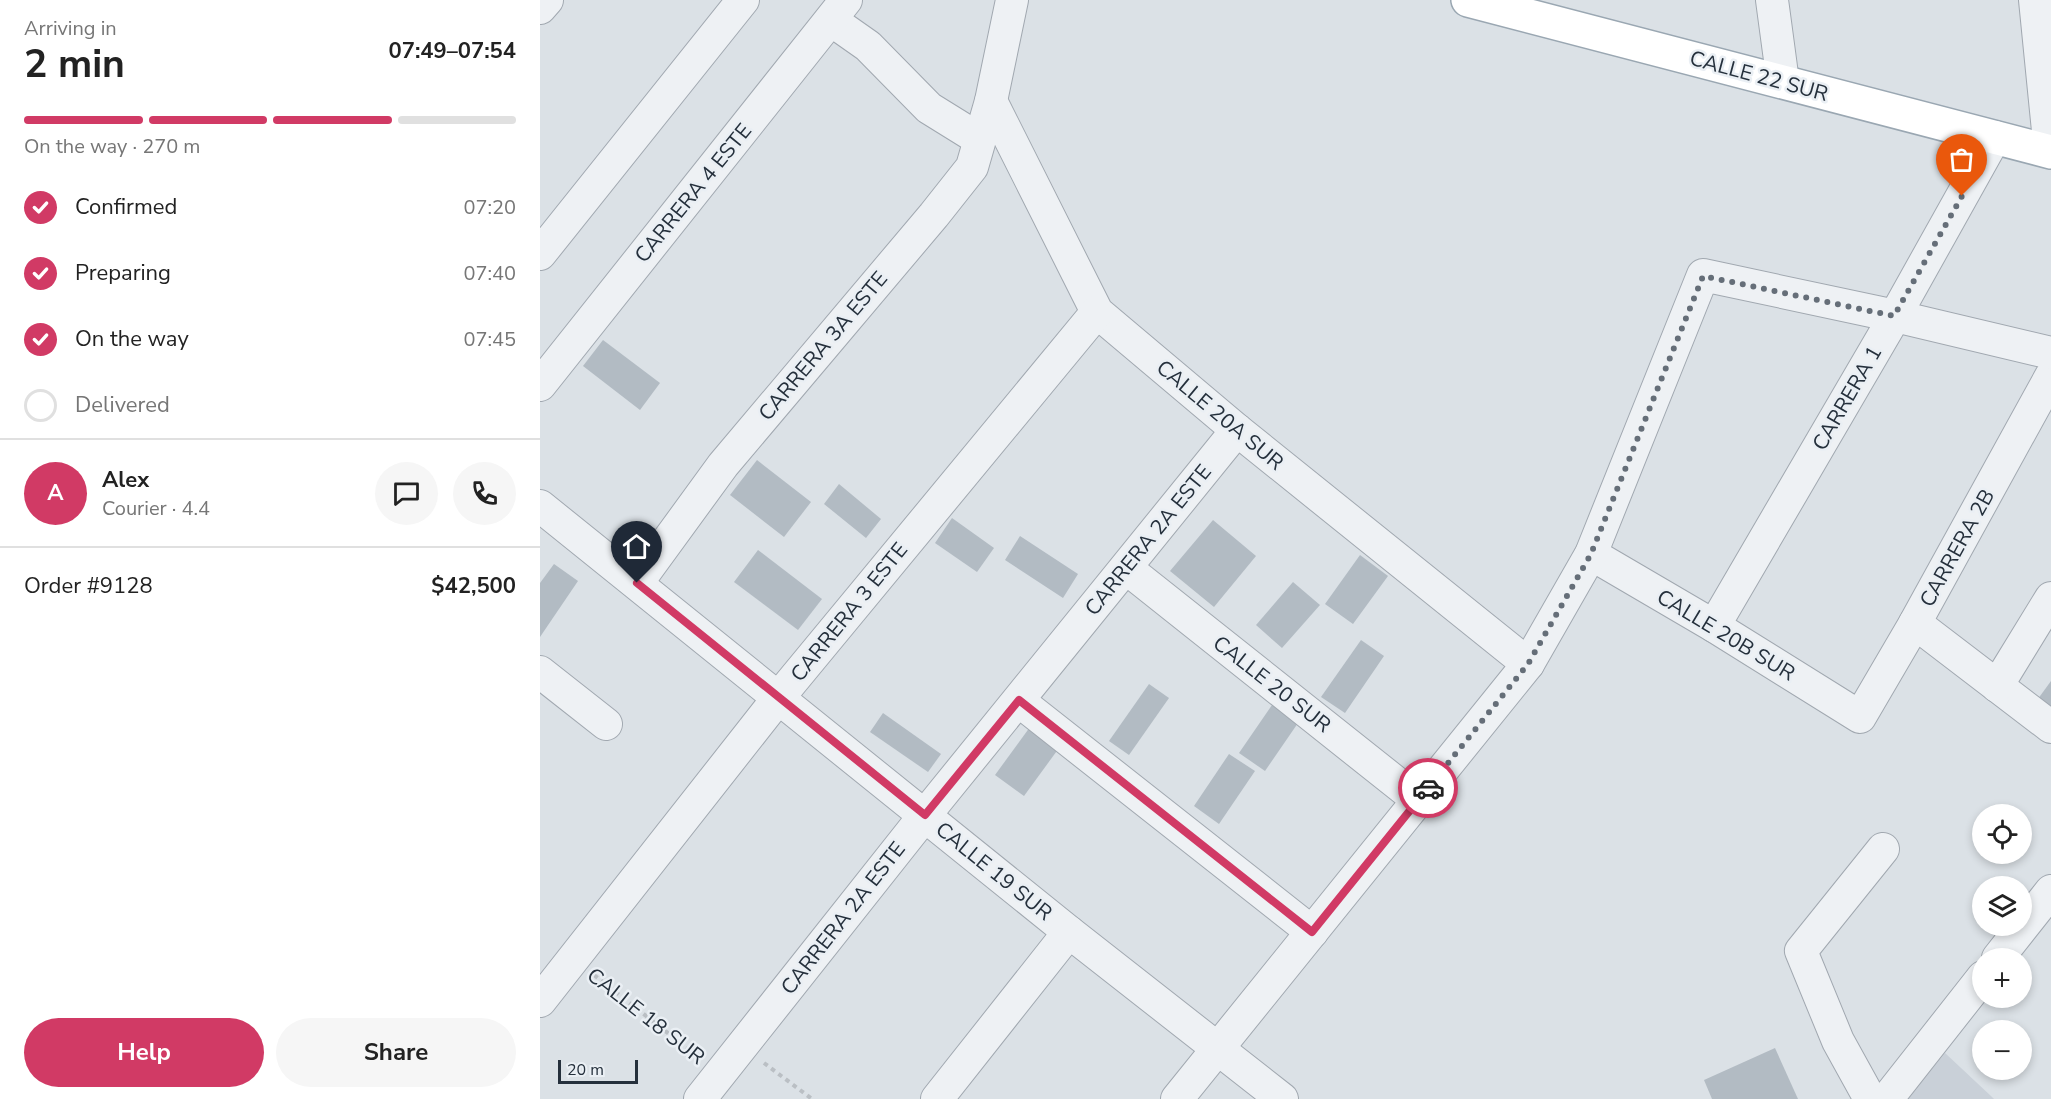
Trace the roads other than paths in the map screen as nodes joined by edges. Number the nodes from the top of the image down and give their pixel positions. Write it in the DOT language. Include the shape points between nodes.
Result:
graph roads {
  1 [pos="547,0"];
  2 [pos="743,0"];
  3 [pos="1012,0"];
  4 [pos="1468,0"];
  5 [pos="1772,0"];
  6 [pos="2035,0"];
  7 [pos="540,8"];
  8 [pos="838,10"];
  9 [pos="1783,82"];
  10 [pos="991,100"];
  11 [pos="1995,137"];
  12 [pos="979,139"];
  13 [pos="2050,151"];
  14 [pos="540,254"];
  15 [pos="1097,312"];
  16 [pos="1894,316"];
  17 [pos="2051,353"];
  18 [pos="2051,376"];
  19 [pos="540,385"];
  20 [pos="1236,430"];
  21 [pos="540,506"];
  22 [pos="1591,554"];
  23 [pos="1126,568"];
  24 [pos="637,583"];
  25 [pos="2051,598"];
  26 [pos="1915,623"];
  27 [pos="1714,626"];
  28 [pos="1528,664"];
  29 [pos="540,672"];
  30 [pos="1997,686"];
  31 [pos="779,697"];
  32 [pos="1019,700"];
  33 [pos="1860,717"];
  34 [pos="606,724"];
  35 [pos="2051,727"];
  36 [pos="1418,800"];
  37 [pos="925,815"];
  38 [pos="1883,849"];
  39 [pos="2051,891"];
  40 [pos="1069,932"];
  41 [pos="1312,932"];
  42 [pos="2006,948"];
  43 [pos="1972,991"];
  44 [pos="541,998"];
  45 [pos="1218,1048"];
  46 [pos="700,1099"];
  47 [pos="937,1099"];
  48 [pos="1177,1099"];
  49 [pos="1281,1099"];
  50 [pos="1870,1099"];
  51 [pos="1887,1099"];
  1 -- 7 [label="street"];
  2 -- 14 [label="street"];
  3 -- 10 [label="street, CARRERA 3A ESTE"];
  4 -- 9 [label="main road, CALLE 22 SUR"];
  5 -- 9 [label="street"];
  6 -- 13 [label="street"];
  8 -- 12 [label="street" via="867,46 930,108"];
  8 -- 19 [label="street, CARRERA 4 ESTE"];
  9 -- 11 [label="main road, CALLE 22 SUR"];
  10 -- 12 [label="street, CARRERA 3A ESTE"];
  10 -- 15 [label="street, CALLE 20A SUR"];
  11 -- 13 [label="main road, CALLE 22 SUR"];
  11 -- 16 [label="street, CARRERA 1"];
  12 -- 24 [label="street, CARRERA 3A ESTE" via="972,167 723,465"];
  15 -- 20 [label="street, CALLE 20A SUR"];
  15 -- 31 [label="street, CARRERA 3 ESTE"];
  16 -- 17 [label="street"];
  16 -- 22 [label="street" via="1703,276"];
  16 -- 27 [label="street, CARRERA 1"];
  18 -- 26 [label="street, CARRERA 2B"];
  20 -- 23 [label="street, CARRERA 2A ESTE"];
  20 -- 28 [label="street, CALLE 20A SUR"];
  21 -- 24 [label="street, CALLE 19 SUR"];
  22 -- 27 [label="street, CALLE 20B SUR"];
  22 -- 28 [label="street"];
  23 -- 32 [label="street, CARRERA 2A ESTE"];
  23 -- 36 [label="street, CALLE 20 SUR"];
  24 -- 31 [label="street, CALLE 19 SUR"];
  25 -- 30 [label="street"];
  26 -- 30 [label="street"];
  26 -- 33 [label="street, CARRERA 2B"];
  27 -- 33 [label="street, CALLE 20B SUR"];
  28 -- 36 [label="street"];
  29 -- 34 [label="street"];
  30 -- 35 [label="street"];
  31 -- 37 [label="street, CALLE 19 SUR"];
  31 -- 44 [label="street, CARRERA 3 ESTE"];
  32 -- 37 [label="street, CARRERA 2A ESTE"];
  32 -- 41 [label="street"];
  36 -- 41 [label="street"];
  37 -- 40 [label="street, CALLE 19 SUR"];
  37 -- 46 [label="street, CARRERA 2A ESTE"];
  38 -- 50 [label="street" via="1801,951 1838,1041"];
  39 -- 42 [label="street"];
  40 -- 45 [label="street, CALLE 19 SUR"];
  40 -- 47 [label="street"];
  41 -- 45 [label="street"];
  43 -- 51 [label="street"];
  45 -- 48 [label="street"];
  45 -- 49 [label="street, CALLE 19 SUR"];
}
